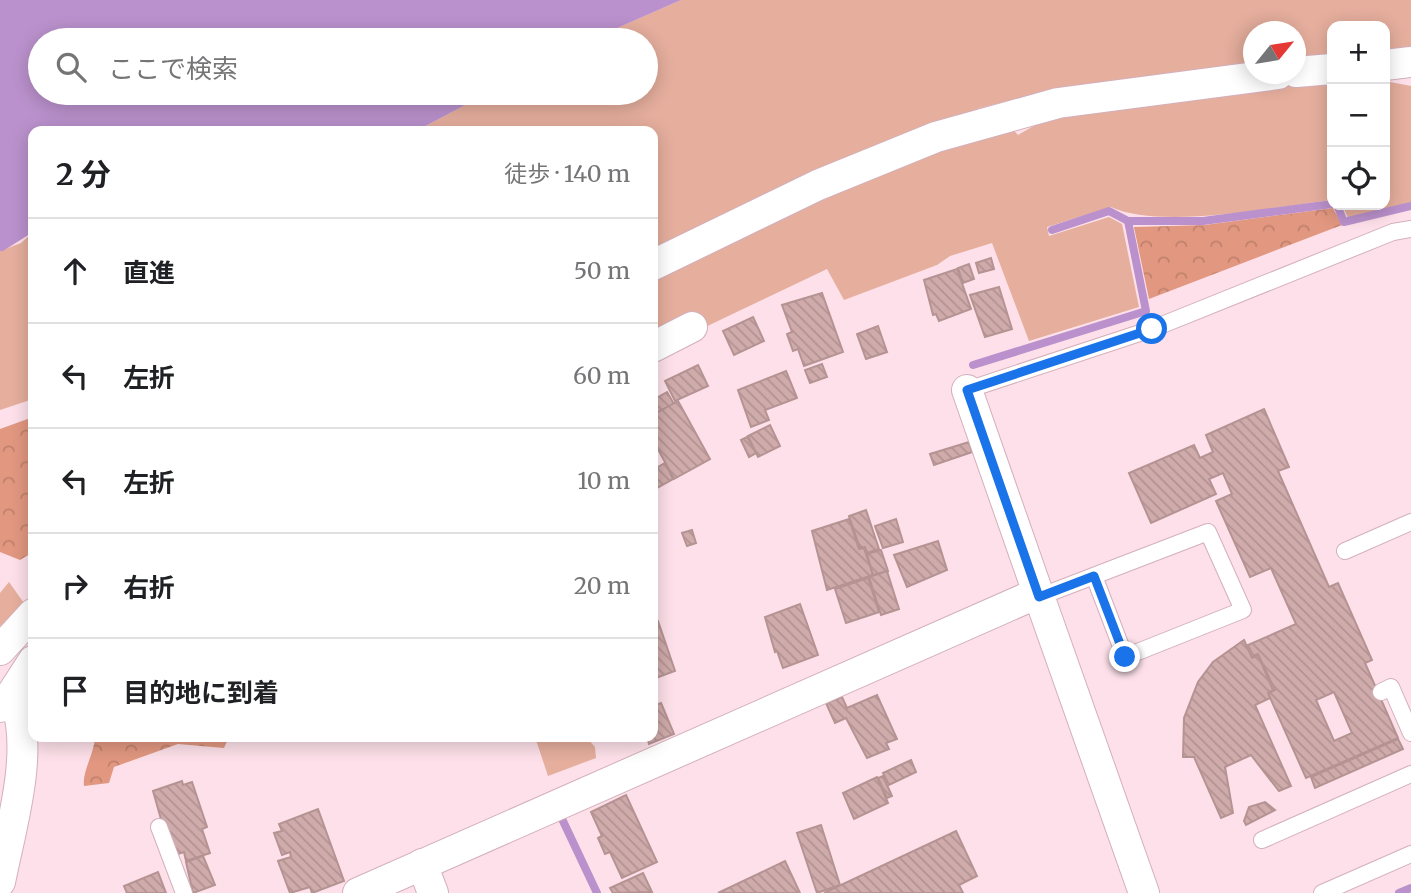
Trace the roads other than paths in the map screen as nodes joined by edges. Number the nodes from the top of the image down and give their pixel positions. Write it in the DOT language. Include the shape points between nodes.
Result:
graph roads {
  1 [pos="1411,62"];
  2 [pos="1390,64"];
  3 [pos="1390,66"];
  4 [pos="1411,68"];
  5 [pos="1327,69"];
  6 [pos="1306,71"];
  7 [pos="1243,79"];
  8 [pos="1411,229"];
  9 [pos="658,263"];
  10 [pos="692,327"];
  11 [pos="658,344"];
  12 [pos="967,390"];
  13 [pos="1411,522"];
  14 [pos="1345,551"];
  15 [pos="1094,576"];
  16 [pos="1038,595"];
  17 [pos="28,619"];
  18 [pos="0,650"];
  19 [pos="28,668"];
  20 [pos="1381,692"];
  21 [pos="3,705"];
  22 [pos="1411,733"];
  23 [pos="1411,774"];
  24 [pos="159,827"];
  25 [pos="1262,840"];
  26 [pos="1411,854"];
  27 [pos="422,864"];
  28 [pos="0,882"];
  29 [pos="184,893"];
  30 [pos="358,893"];
  31 [pos="433,893"];
  32 [pos="1144,893"];
  33 [pos="1322,893"];
  1 -- 2 [label="street"];
  3 -- 4 [label="street"];
  5 -- 6 [label="street"];
  7 -- 9 [label="street" via="1058,103 936,136 818,184"];
  8 -- 12 [label="lane" via="1393,232 1152,329"];
  10 -- 11 [label="street"];
  12 -- 16 [label="street"];
  13 -- 14 [label="lane"];
  15 -- 15 [label="lane" via="1125,657 1243,610 1208,531"];
  15 -- 16 [label="lane"];
  16 -- 27 [label="street"];
  16 -- 32 [label="street"];
  17 -- 18 [label="street"];
  19 -- 21 [label="street"];
  20 -- 22 [label="lane" via="1391,687"];
  21 -- 28 [label="street" via="17,706 21,733 19,783"];
  23 -- 25 [label="lane"];
  24 -- 29 [label="lane"];
  26 -- 33 [label="lane"];
  27 -- 30 [label="street"];
  27 -- 31 [label="street"];
}
